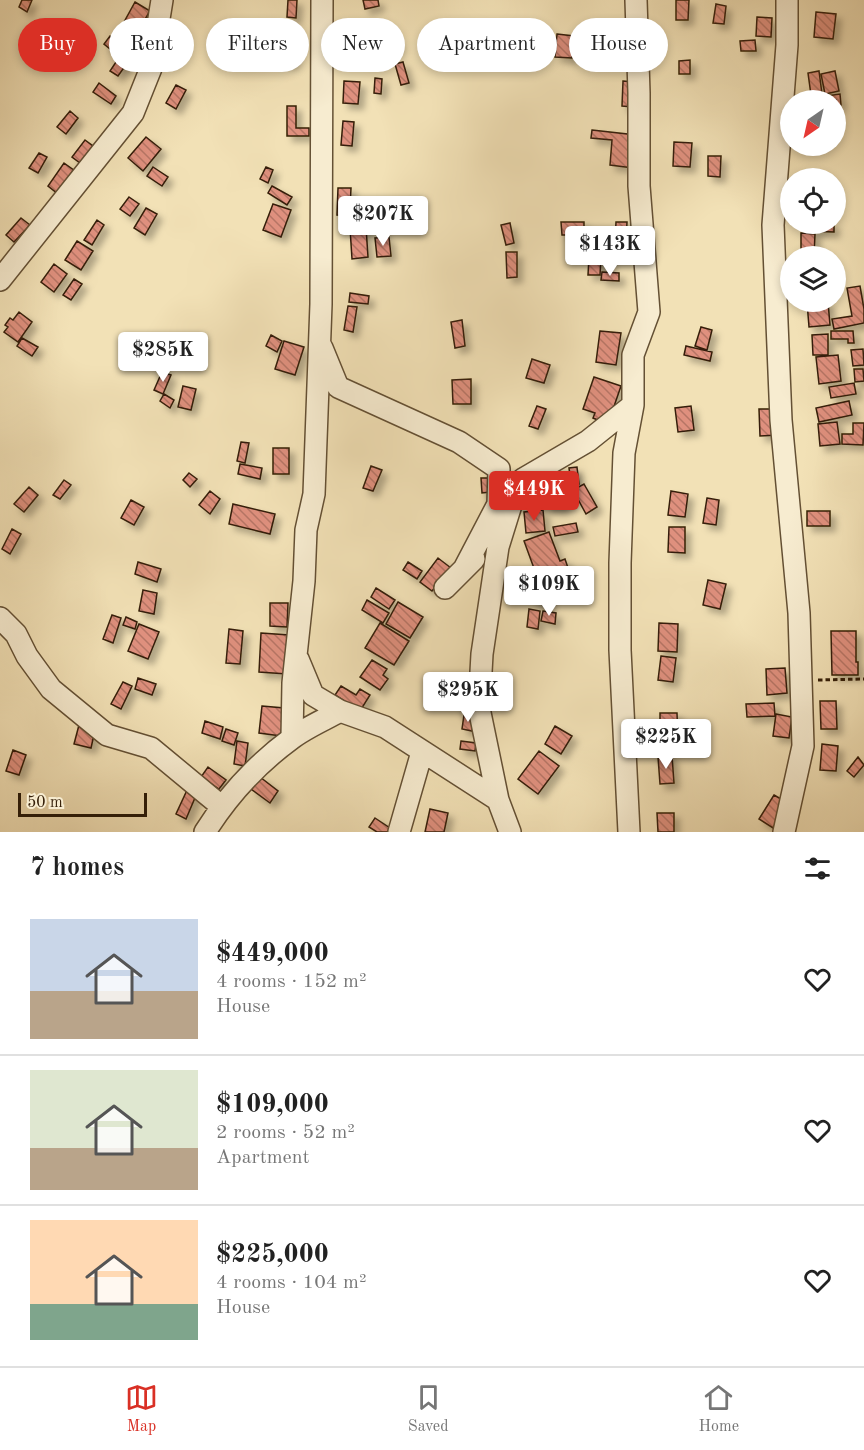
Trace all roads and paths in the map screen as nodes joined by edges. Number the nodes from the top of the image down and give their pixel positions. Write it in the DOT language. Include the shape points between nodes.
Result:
graph roads {
  1 [pos="162,0"];
  2 [pos="322,0"];
  3 [pos="636,0"];
  4 [pos="787,0"];
  5 [pos="0,280"];
  6 [pos="319,342"];
  7 [pos="633,405"];
  8 [pos="501,535"];
  9 [pos="465,567"];
  10 [pos="445,588"];
  11 [pos="0,618"];
  12 [pos="296,655"];
  13 [pos="864,679"];
  14 [pos="800,681"];
  15 [pos="340,711"];
  16 [pos="292,738"];
  17 [pos="422,752"];
  18 [pos="498,800"];
  19 [pos="221,806"];
  20 [pos="205,832"];
  21 [pos="399,832"];
  22 [pos="510,832"];
  23 [pos="630,832"];
  24 [pos="784,832"];
  1 -- 5 [label="street" via="151,69 133,113"];
  2 -- 6 [label="street"];
  3 -- 7 [label="street" via="639,186 649,312 633,355"];
  4 -- 14 [label="street" via="773,225 781,420 799,613"];
  6 -- 9 [label="street" via="338,387 459,442 499,469 498,504"];
  6 -- 12 [label="street" via="314,494 306,530"];
  7 -- 8 [label="street" via="588,441 523,479"];
  7 -- 23 [label="street" via="624,453 620,563 620,650"];
  8 -- 9 [label="street"];
  8 -- 18 [label="street" via="482,654 479,708"];
  9 -- 10 [label="street"];
  11 -- 19 [label="street" via="16,634 51,690 107,735 151,748"];
  12 -- 15 [label="street" via="313,695"];
  12 -- 16 [label="street"];
  13 -- 14 [label="path"];
  14 -- 24 [label="street" via="803,746"];
  15 -- 16 [label="street"];
  15 -- 17 [label="street" via="385,727"];
  16 -- 19 [label="street"];
  17 -- 18 [label="street"];
  17 -- 21 [label="street"];
  18 -- 22 [label="street"];
  19 -- 20 [label="street"];
}
